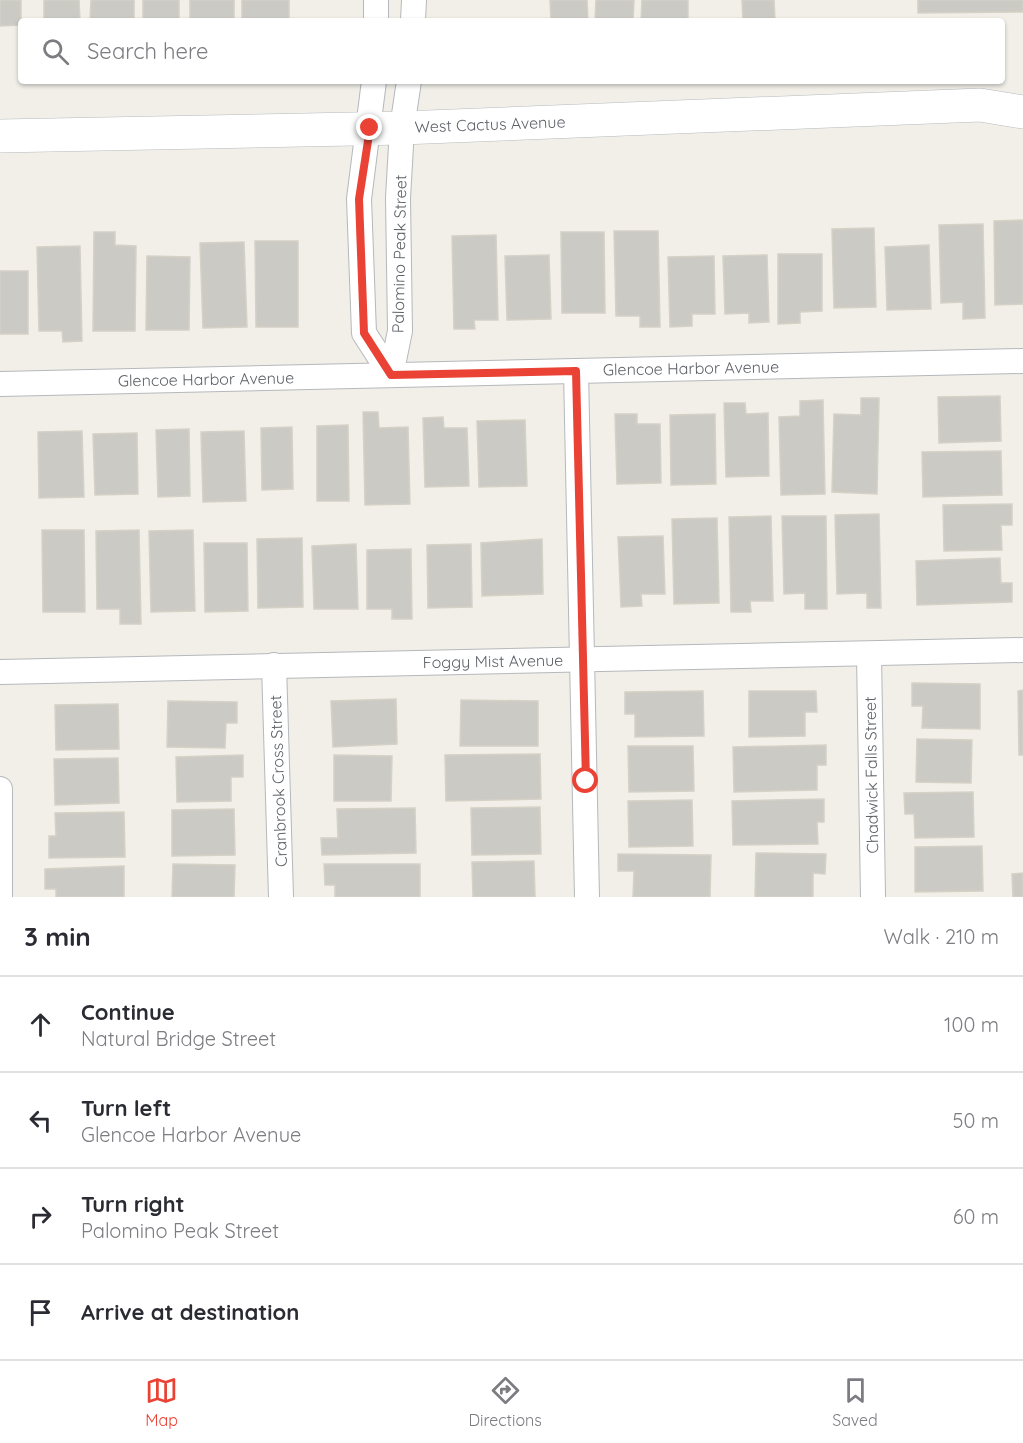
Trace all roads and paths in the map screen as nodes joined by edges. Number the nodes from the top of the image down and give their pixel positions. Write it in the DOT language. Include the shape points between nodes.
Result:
graph roads {
  1 [pos="376,0"];
  2 [pos="414,0"];
  3 [pos="376,18"];
  4 [pos="413,18"];
  5 [pos="374,84"];
  6 [pos="409,84"];
  7 [pos="1023,92"];
  8 [pos="980,105"];
  9 [pos="1023,112"];
  10 [pos="370,128"];
  11 [pos="402,128"];
  12 [pos="0,136"];
  13 [pos="1023,361"];
  14 [pos="576,371"];
  15 [pos="391,375"];
  16 [pos="0,384"];
  17 [pos="1023,650"];
  18 [pos="869,654"];
  19 [pos="583,659"];
  20 [pos="274,665"];
  21 [pos="0,672"];
  22 [pos="0,789"];
  23 [pos="0,897"];
  24 [pos="281,897"];
  25 [pos="587,897"];
  26 [pos="873,897"];
  1 -- 3 [label="street"];
  2 -- 4 [label="street"];
  5 -- 10 [label="street, Palomino Peak Street"];
  6 -- 11 [label="street, Palomino Peak Street"];
  7 -- 8 [label="main road, West Cactus Avenue"];
  8 -- 9 [label="main road, West Cactus Avenue"];
  8 -- 11 [label="main road, West Cactus Avenue"];
  10 -- 11 [label="main road, West Cactus Avenue"];
  10 -- 12 [label="main road, West Cactus Avenue"];
  10 -- 15 [label="street, Palomino Peak Street" via="359,199 364,333"];
  11 -- 15 [label="street, Palomino Peak Street" via="398,198 400,330"];
  13 -- 14 [label="street, Glencoe Harbor Avenue"];
  14 -- 15 [label="street, Glencoe Harbor Avenue"];
  14 -- 19 [label="street"];
  15 -- 16 [label="street, Glencoe Harbor Avenue"];
  17 -- 18 [label="street, Foggy Mist Avenue"];
  18 -- 19 [label="street, Foggy Mist Avenue"];
  18 -- 26 [label="street, Chadwick Falls Street"];
  19 -- 20 [label="street, Foggy Mist Avenue"];
  19 -- 25 [label="street"];
  20 -- 21 [label="street, Foggy Mist Avenue"];
  20 -- 24 [label="street, Cranbrook Cross Street"];
  22 -- 23 [label="street"];
}
